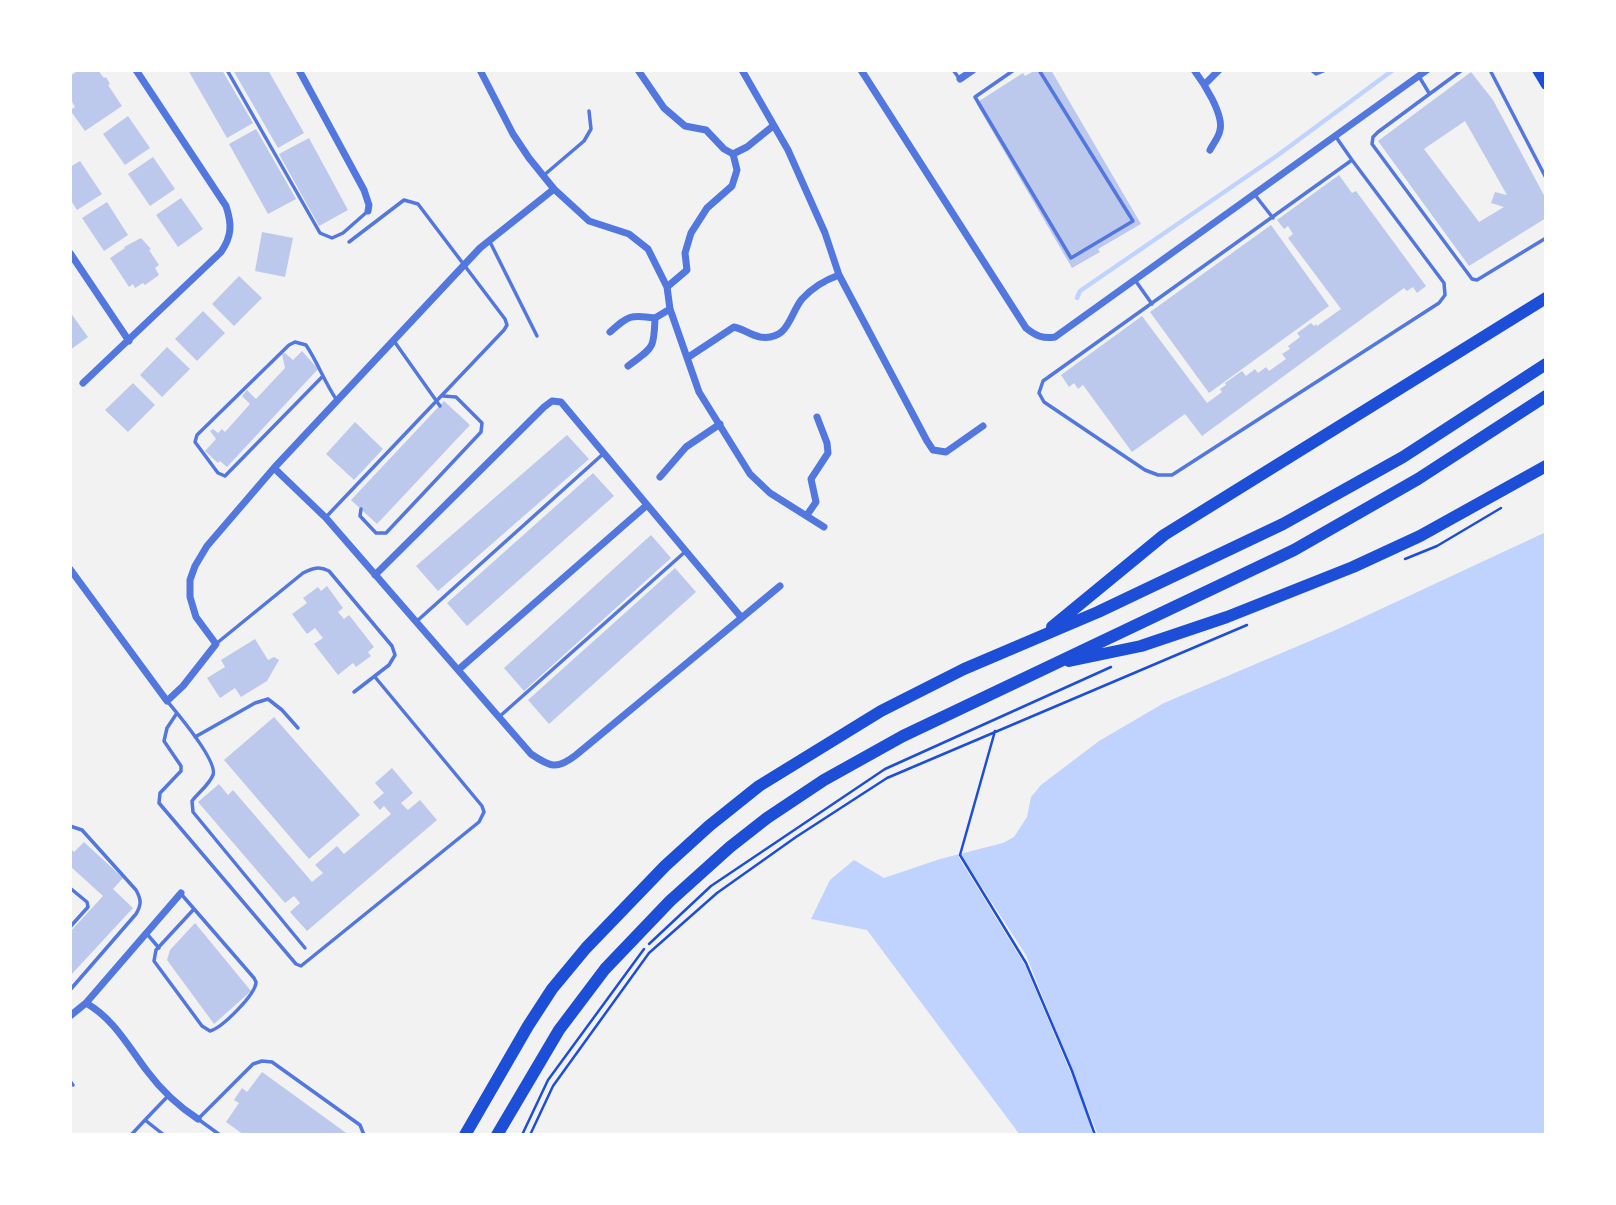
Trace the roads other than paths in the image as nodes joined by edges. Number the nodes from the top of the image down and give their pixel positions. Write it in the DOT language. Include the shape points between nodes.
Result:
graph roads {
  1 [pos="136,70"];
  2 [pos="227,70"];
  3 [pos="299,70"];
  4 [pos="480,70"];
  5 [pos="638,70"];
  6 [pos="742,70"];
  7 [pos="861,70"];
  8 [pos="953,70"];
  9 [pos="973,70"];
  10 [pos="1014,70"];
  11 [pos="1039,70"];
  12 [pos="1194,70"];
  13 [pos="1219,70"];
  14 [pos="1311,70"];
  15 [pos="1326,70"];
  16 [pos="1427,70"];
  17 [pos="1461,70"];
  18 [pos="1490,70"];
  19 [pos="1537,70"];
  20 [pos="1419,76"];
  21 [pos="960,79"];
  22 [pos="1205,84"];
  23 [pos="1546,85"];
  24 [pos="1429,93"];
  25 [pos="589,111"];
  26 [pos="773,126"];
  27 [pos="1336,137"];
  28 [pos="1210,150"];
  29 [pos="733,154"];
  30 [pos="1352,160"];
  31 [pos="544,176"];
  32 [pos="1546,178"];
  33 [pos="554,189"];
  34 [pos="1255,195"];
  35 [pos="368,211"];
  36 [pos="1273,218"];
  37 [pos="1546,239"];
  38 [pos="489,240"];
  39 [pos="349,242"];
  40 [pos="70,253"];
  41 [pos="465,265"];
  42 [pos="839,275"];
  43 [pos="1135,280"];
  44 [pos="667,287"];
  45 [pos="1546,298"];
  46 [pos="1152,304"];
  47 [pos="670,309"];
  48 [pos="655,318"];
  49 [pos="610,332"];
  50 [pos="537,337"];
  51 [pos="129,341"];
  52 [pos="394,341"];
  53 [pos="687,358"];
  54 [pos="1546,364"];
  55 [pos="628,366"];
  56 [pos="322,377"];
  57 [pos="83,383"];
  58 [pos="441,396"];
  59 [pos="1546,396"];
  60 [pos="338,401"];
  61 [pos="438,403"];
  62 [pos="817,417"];
  63 [pos="720,424"];
  64 [pos="984,426"];
  65 [pos="603,454"];
  66 [pos="1546,466"];
  67 [pos="274,468"];
  68 [pos="660,477"];
  69 [pos="647,505"];
  70 [pos="361,509"];
  71 [pos="807,515"];
  72 [pos="326,518"];
  73 [pos="824,527"];
  74 [pos="686,551"];
  75 [pos="70,569"];
  76 [pos="375,575"];
  77 [pos="780,586"];
  78 [pos="741,617"];
  79 [pos="416,622"];
  80 [pos="1039,638"];
  81 [pos="216,644"];
  82 [pos="1050,665"];
  83 [pos="458,670"];
  84 [pos="375,677"];
  85 [pos="355,692"];
  86 [pos="167,701"];
  87 [pos="177,713"];
  88 [pos="499,717"];
  89 [pos="298,728"];
  90 [pos="195,737"];
  91 [pos="70,826"];
  92 [pos="70,888"];
  93 [pos="181,893"];
  94 [pos="194,909"];
  95 [pos="70,927"];
  96 [pos="146,933"];
  97 [pos="159,948"];
  98 [pos="305,948"];
  99 [pos="70,990"];
  100 [pos="86,1003"];
  101 [pos="70,1016"];
  102 [pos="168,1096"];
  103 [pos="198,1119"];
  104 [pos="145,1120"];
  105 [pos="131,1135"];
  106 [pos="163,1135"];
  107 [pos="220,1135"];
  108 [pos="364,1135"];
  109 [pos="465,1135"];
  110 [pos="496,1135"];
  1 -- 51 [label="street" via="226,206 231,230 221,252"];
  2 -- 35 [label="lane" via="320,233 325,237 343,233"];
  3 -- 35 [label="street" via="364,190"];
  4 -- 31 [label="street" via="513,134"];
  5 -- 29 [label="street" via="664,108 685,126 706,130"];
  6 -- 26 [label="street"];
  7 -- 43 [label="street" via="1026,328 1045,339 1055,337"];
  8 -- 21 [label="lane"];
  9 -- 21 [label="street"];
  10 -- 11 [label="lane" via="975,97 1071,258 1133,221"];
  12 -- 22 [label="street"];
  13 -- 22 [label="street"];
  14 -- 15 [label="lane" via="1316,74"];
  16 -- 20 [label="street"];
  17 -- 24 [label="lane"];
  18 -- 32 [label="lane"];
  19 -- 23 [label="main road"];
  20 -- 24 [label="lane"];
  20 -- 27 [label="street"];
  22 -- 28 [label="street" via="1221,126"];
  24 -- 37 [label="lane" via="1378,132 1372,144 1467,276 1477,280"];
  25 -- 31 [label="lane" via="591,129 584,141"];
  26 -- 29 [label="street"];
  26 -- 42 [label="street" via="825,233"];
  27 -- 30 [label="lane"];
  27 -- 34 [label="street"];
  29 -- 44 [label="street" via="737,170 732,186 707,208 687,243 687,270"];
  30 -- 36 [label="lane"];
  30 -- 46 [label="lane" via="1444,283 1445,295 1172,475 1145,470 1044,402 1039,393 1043,381"];
  31 -- 33 [label="street"];
  33 -- 38 [label="street"];
  33 -- 44 [label="street" via="589,222 639,240"];
  34 -- 36 [label="lane"];
  34 -- 43 [label="street"];
  36 -- 46 [label="lane"];
  38 -- 41 [label="street"];
  38 -- 50 [label="lane"];
  39 -- 41 [label="lane" via="410,200 418,204"];
  40 -- 51 [label="street"];
  41 -- 52 [label="street"];
  41 -- 58 [label="lane" via="506,325"];
  42 -- 53 [label="street" via="825,280 800,301 782,331 760,337 734,327"];
  42 -- 64 [label="street" via="933,450 946,452"];
  43 -- 46 [label="lane"];
  44 -- 47 [label="street"];
  45 -- 80 [label="highway" via="1164,535"];
  47 -- 48 [label="street"];
  47 -- 53 [label="street"];
  48 -- 49 [label="street" via="627,317"];
  48 -- 55 [label="street" via="654,343"];
  51 -- 57 [label="street"];
  52 -- 60 [label="street"];
  52 -- 61 [label="lane"];
  53 -- 63 [label="street" via="699,392"];
  54 -- 80 [label="highway" via="1403,457 1283,524"];
  56 -- 56 [label="lane" via="225,476 195,442 289,345 306,345"];
  56 -- 60 [label="lane"];
  58 -- 61 [label="lane"];
  58 -- 70 [label="lane" via="456,397 482,423 481,432 386,533 376,533 360,516"];
  59 -- 82 [label="highway" via="1418,479 1294,550"];
  60 -- 67 [label="street"];
  61 -- 72 [label="lane"];
  62 -- 71 [label="street" via="828,453 812,474 816,502"];
  63 -- 68 [label="street" via="686,447"];
  63 -- 71 [label="street" via="750,474"];
  65 -- 69 [label="street"];
  65 -- 76 [label="street" via="568,408 552,401"];
  65 -- 79 [label="lane"];
  66 -- 82 [label="highway" via="1420,536 1353,567 1141,646"];
  67 -- 72 [label="street"];
  67 -- 81 [label="street" via="220,528 190,580 192,607"];
  69 -- 74 [label="street"];
  69 -- 83 [label="street"];
  71 -- 73 [label="street"];
  72 -- 76 [label="street"];
  74 -- 78 [label="street"];
  74 -- 88 [label="lane"];
  75 -- 86 [label="street"];
  76 -- 79 [label="street"];
  77 -- 78 [label="street"];
  78 -- 88 [label="street" via="564,764 554,766 531,754"];
  79 -- 83 [label="street"];
  80 -- 109 [label="highway" via="881,711 759,786 709,826 615,916 552,989"];
  81 -- 84 [label="lane" via="303,573 323,568 392,646 393,661"];
  81 -- 86 [label="street"];
  82 -- 110 [label="highway" via="903,736 748,832 670,901 589,989 540,1059"];
  83 -- 88 [label="street"];
  84 -- 85 [label="lane"];
  84 -- 87 [label="lane" via="484,812 479,822 301,966 159,803 160,793 181,771 164,741 166,728"];
  86 -- 87 [label="lane"];
  87 -- 90 [label="lane"];
  89 -- 90 [label="lane" via="268,699"];
  90 -- 98 [label="lane" via="214,772 191,809"];
  91 -- 99 [label="lane" via="82,830 141,898 136,914"];
  92 -- 95 [label="lane" via="88,907"];
  93 -- 94 [label="lane"];
  93 -- 96 [label="street"];
  94 -- 97 [label="lane"];
  94 -- 97 [label="lane" via="254,978 257,986 253,993 218,1028 205,1030 156,964 154,954"];
  96 -- 97 [label="lane"];
  96 -- 100 [label="street"];
  100 -- 101 [label="street"];
  100 -- 102 [label="street" via="115,1026"];
  102 -- 103 [label="street"];
  102 -- 104 [label="lane"];
  103 -- 107 [label="lane"];
  103 -- 108 [label="lane" via="253,1064 262,1061 272,1062 350,1117"];
  104 -- 105 [label="lane"];
  104 -- 106 [label="lane"];
}
